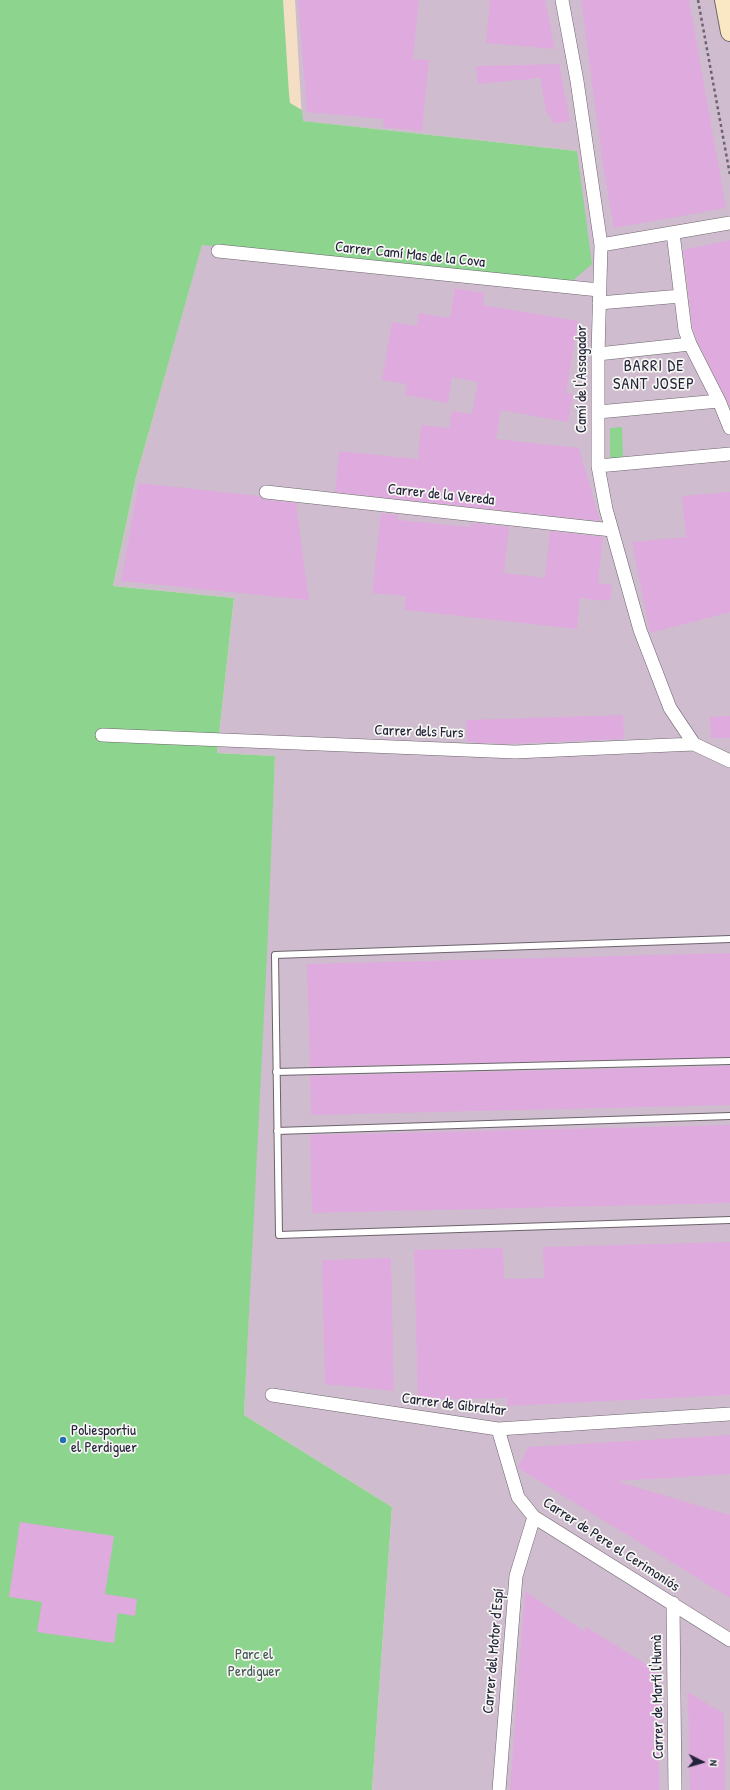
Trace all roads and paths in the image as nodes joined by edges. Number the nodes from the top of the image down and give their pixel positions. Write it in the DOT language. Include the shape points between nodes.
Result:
graph roads {
  1 [pos="562,0"];
  2 [pos="698,0"];
  3 [pos="724,0"];
  4 [pos="730,32"];
  5 [pos="730,175"];
  6 [pos="730,223"];
  7 [pos="673,233"];
  8 [pos="601,245"];
  9 [pos="218,251"];
  10 [pos="599,296"];
  11 [pos="681,296"];
  12 [pos="690,344"];
  13 [pos="598,354"];
  14 [pos="719,401"];
  15 [pos="598,412"];
  16 [pos="730,428"];
  17 [pos="730,454"];
  18 [pos="598,466"];
  19 [pos="266,492"];
  20 [pos="612,530"];
  21 [pos="102,735"];
  22 [pos="694,744"];
  23 [pos="730,761"];
  24 [pos="730,939"];
  25 [pos="730,1061"];
  26 [pos="276,1072"];
  27 [pos="730,1116"];
  28 [pos="277,1131"];
  29 [pos="730,1220"];
  30 [pos="272,1395"];
  31 [pos="730,1414"];
  32 [pos="498,1429"];
  33 [pos="534,1517"];
  34 [pos="673,1603"];
  35 [pos="730,1640"];
  36 [pos="499,1790"];
  37 [pos="675,1790"];
  1 -- 8 [label="street, Camí de l'Assagador" via="577,81"];
  2 -- 5 [label="path"];
  3 -- 4 [label="street"];
  6 -- 7 [label="street"];
  7 -- 8 [label="street"];
  7 -- 11 [label="street"];
  8 -- 10 [label="street, Camí de l'Assagador"];
  9 -- 10 [label="street, Carrer Camí Mas de la Cova"];
  10 -- 11 [label="street, Carrer Camí Mas de la Cova"];
  10 -- 13 [label="street, Camí de l'Assagador"];
  11 -- 12 [label="street" via="685,330"];
  12 -- 13 [label="street"];
  12 -- 14 [label="street"];
  13 -- 15 [label="street, Camí de l'Assagador"];
  14 -- 15 [label="street"];
  14 -- 16 [label="street"];
  15 -- 18 [label="street, Camí de l'Assagador"];
  17 -- 18 [label="street"];
  18 -- 20 [label="street, Camí de l'Assagador"];
  19 -- 20 [label="street, Carrer de la Vereda"];
  20 -- 22 [label="street, Camí de l'Assagador" via="645,644 670,708"];
  21 -- 22 [label="street, Carrer dels Furs" via="514,752"];
  22 -- 23 [label="street, Carrer dels Furs"];
  24 -- 26 [label="lane" via="275,955"];
  25 -- 26 [label="lane"];
  26 -- 28 [label="lane"];
  27 -- 28 [label="lane"];
  28 -- 29 [label="lane" via="279,1235"];
  30 -- 32 [label="street, Carrer de Gibraltar"];
  31 -- 32 [label="street, Carrer de Gibraltar"];
  32 -- 33 [label="street, Carrer de Pere el Cerimoniós" via="518,1497"];
  33 -- 34 [label="street, Carrer de Pere el Cerimoniós"];
  33 -- 36 [label="street, Carrer del Motor d'Espí" via="516,1576"];
  34 -- 35 [label="street, Carrer de Pere el Cerimoniós"];
  34 -- 37 [label="street, Carrer de Martí l'Humà"];
}
